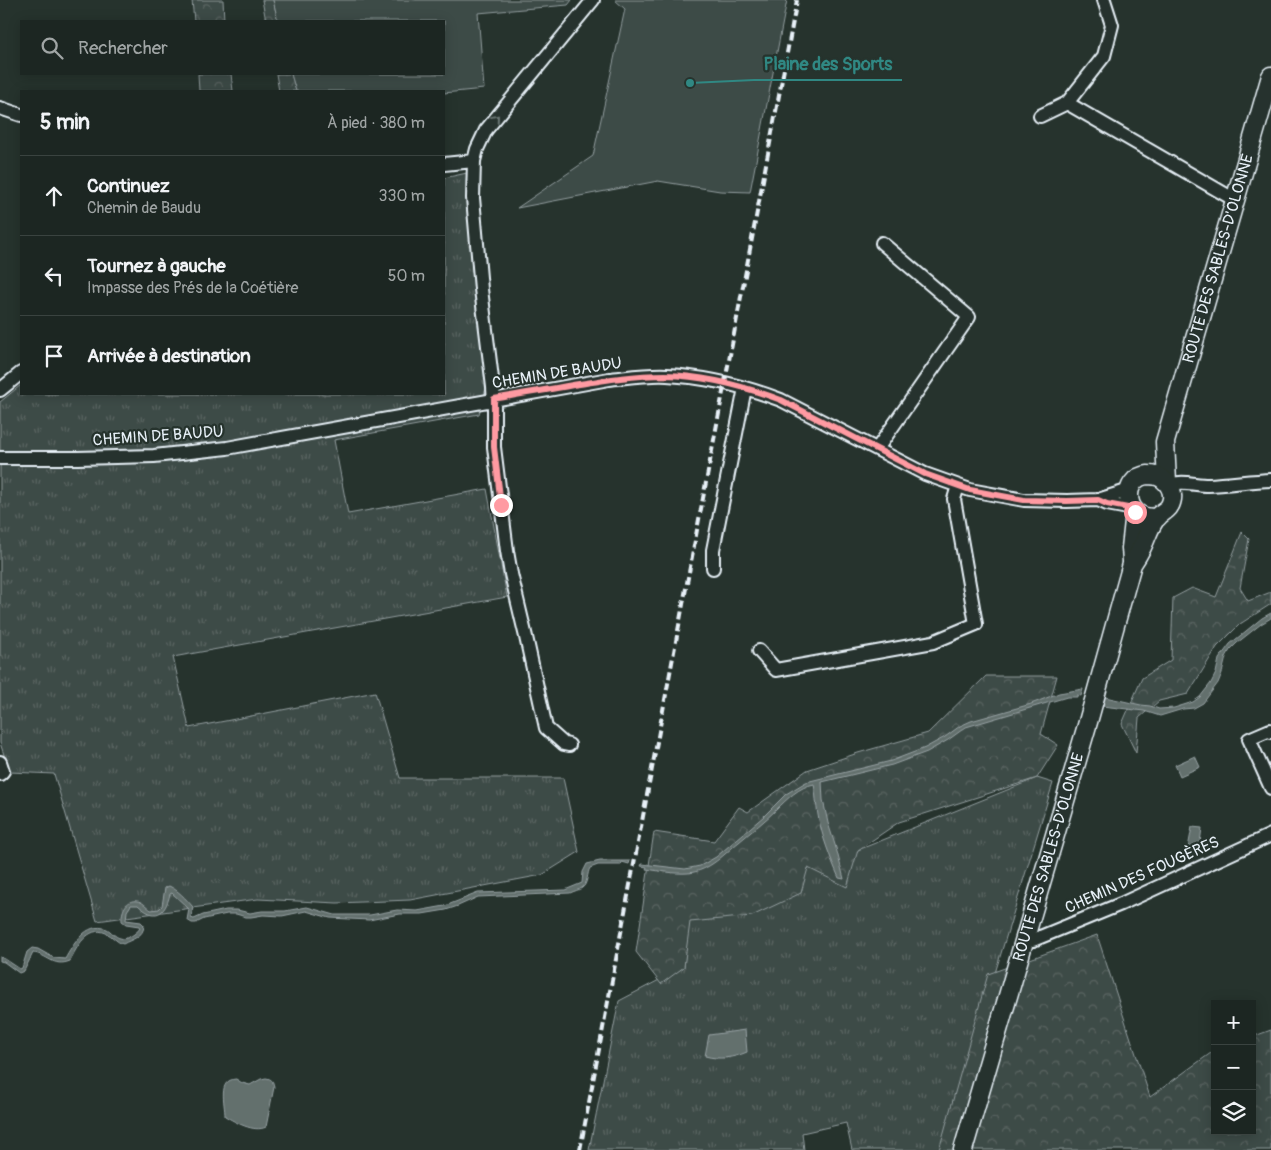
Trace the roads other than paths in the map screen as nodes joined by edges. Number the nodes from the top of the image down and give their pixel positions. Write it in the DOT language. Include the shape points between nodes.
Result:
graph roads {
  1 [pos="592,0"];
  2 [pos="1104,0"];
  3 [pos="1271,76"];
  4 [pos="1067,103"];
  5 [pos="0,108"];
  6 [pos="20,115"];
  7 [pos="1040,116"];
  8 [pos="474,161"];
  9 [pos="445,164"];
  10 [pos="1235,200"];
  11 [pos="882,243"];
  12 [pos="20,374"];
  13 [pos="745,388"];
  14 [pos="0,390"];
  15 [pos="494,399"];
  16 [pos="1166,442"];
  17 [pos="877,449"];
  18 [pos="0,458"];
  19 [pos="1145,476"];
  20 [pos="1271,480"];
  21 [pos="958,486"];
  22 [pos="1169,489"];
  23 [pos="1130,490"];
  24 [pos="1098,500"];
  25 [pos="1134,510"];
  26 [pos="1158,516"];
  27 [pos="1132,564"];
  28 [pos="713,568"];
  29 [pos="759,651"];
  30 [pos="1271,732"];
  31 [pos="569,745"];
  32 [pos="0,762"];
  33 [pos="0,774"];
  34 [pos="1271,788"];
  35 [pos="1271,835"];
  36 [pos="1025,938"];
  37 [pos="963,1150"];
  8 -- 1 [label="street, one-way" via="486,130"];
  2 -- 4 [label="street" via="1112,25 1104,56"];
  3 -- 10 [label="main road, ROUTE DES SABLES-D'OLONNE"];
  4 -- 7 [label="street"];
  4 -- 10 [label="street"];
  5 -- 6 [label="street"];
  8 -- 9 [label="street"];
  8 -- 15 [label="street" via="476,238"];
  10 -- 16 [label="main road, ROUTE DES SABLES-D'OLONNE"];
  11 -- 17 [label="street" via="969,317"];
  12 -- 14 [label="street"];
  13 -- 15 [label="street, CHEMIN DE BAUDU" via="707,379 643,376"];
  13 -- 17 [label="street, CHEMIN DE BAUDU" via="781,400"];
  13 -- 28 [label="street" via="713,550"];
  15 -- 18 [label="street, CHEMIN DE BAUDU" via="226,448 154,456"];
  15 -- 31 [label="street" via="494,447 511,574 546,728"];
  16 -- 19 [label="main road, ROUTE DES SABLES-D'OLONNE"];
  16 -- 22 [label="main road, ROUTE DES SABLES-D'OLONNE"];
  17 -- 21 [label="street, CHEMIN DE BAUDU" via="925,474"];
  19 -- 22 [label="main road" via="1162,478"];
  19 -- 23 [label="main road, ROUTE DES SABLES-D'OLONNE" via="1135,481"];
  20 -- 22 [label="street" via="1205,485 1187,491"];
  21 -- 24 [label="street, CHEMIN DE BAUDU" via="1024,500"];
  21 -- 29 [label="street" via="954,499 976,624 934,642 776,670"];
  22 -- 26 [label="main road, ROUTE DES SABLES-D'OLONNE" via="1167,510"];
  23 -- 24 [label="street, CHEMIN DE BAUDU"];
  23 -- 25 [label="main road, ROUTE DES SABLES-D'OLONNE" via="1128,496"];
  24 -- 25 [label="street, CHEMIN DE BAUDU"];
  25 -- 26 [label="main road" via="1146,517"];
  25 -- 27 [label="main road, ROUTE DES SABLES-D'OLONNE"];
  26 -- 27 [label="main road, ROUTE DES SABLES-D'OLONNE"];
  27 -- 36 [label="main road, ROUTE DES SABLES-D'OLONNE"];
  30 -- 34 [label="street" via="1249,739"];
  32 -- 33 [label="street" via="3,771"];
  35 -- 36 [label="street, CHEMIN DES FOUGÈRES" via="1121,904 1033,940"];
  36 -- 37 [label="main road, ROUTE DES SABLES-D'OLONNE"];
}
